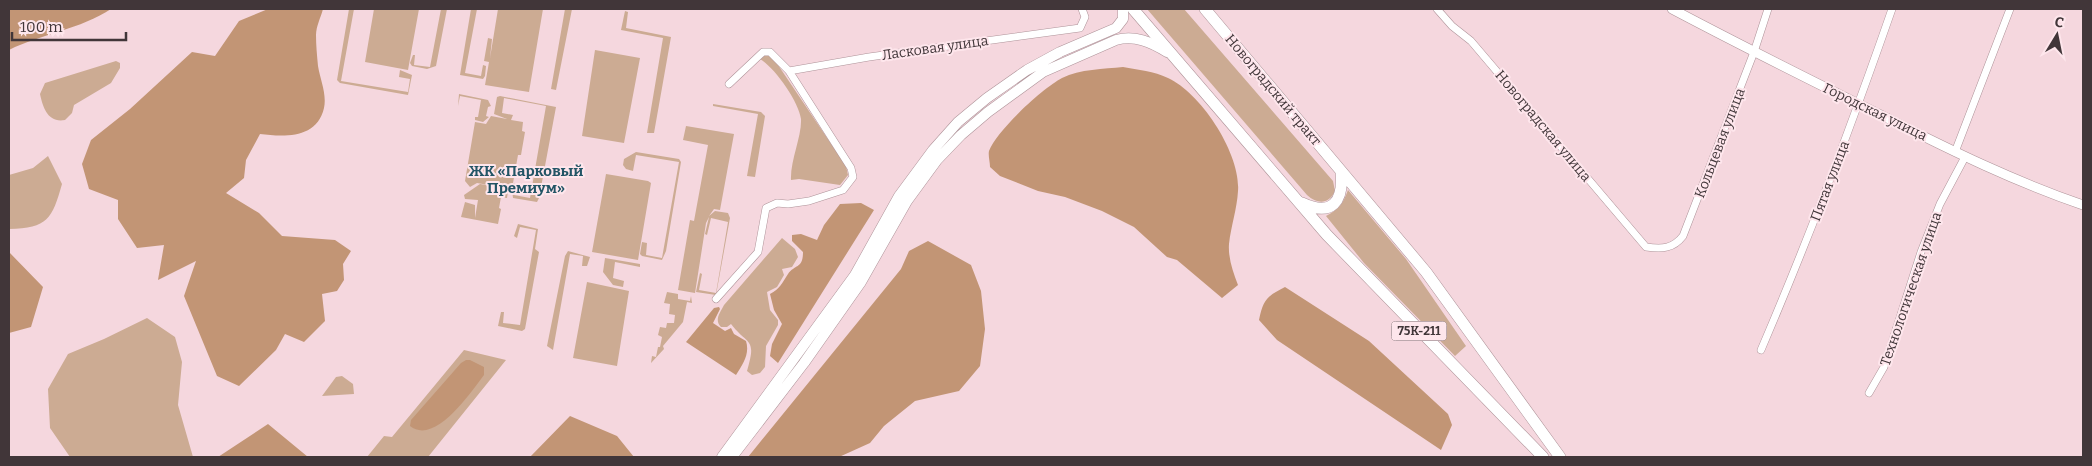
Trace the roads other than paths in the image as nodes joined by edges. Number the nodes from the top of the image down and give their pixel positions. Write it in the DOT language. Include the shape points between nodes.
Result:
graph roads {
  1 [pos="1082,9"];
  2 [pos="1124,9"];
  3 [pos="1133,9"];
  4 [pos="1437,9"];
  5 [pos="1672,9"];
  6 [pos="1768,9"];
  7 [pos="1892,9"];
  8 [pos="2010,9"];
  9 [pos="1207,11"];
  10 [pos="1754,52"];
  11 [pos="1172,55"];
  12 [pos="789,71"];
  13 [pos="729,84"];
  14 [pos="1858,104"];
  15 [pos="1955,152"];
  16 [pos="1966,157"];
  17 [pos="1341,171"];
  18 [pos="1298,201"];
  19 [pos="2083,205"];
  20 [pos="1646,247"];
  21 [pos="716,299"];
  22 [pos="1761,350"];
  23 [pos="1869,393"];
  24 [pos="722,457"];
  25 [pos="732,457"];
  26 [pos="1543,457"];
  27 [pos="1560,457"];
  1 -- 12 [label="street, Ласковая улица" via="1085,17 1080,28"];
  2 -- 24 [label="main road" via="1124,16 1116,28 1027,70 987,98 933,150 899,196 856,275"];
  3 -- 11 [label="main road, 75К-211"];
  4 -- 20 [label="street, Новоградская улица" via="1472,41"];
  5 -- 10 [label="street, Городская улица"];
  6 -- 10 [label="street, Кольцевая улица"];
  7 -- 14 [label="street, Пятая улица"];
  8 -- 15 [label="street"];
  9 -- 17 [label="main road, Новоградский тракт"];
  10 -- 14 [label="street, Городская улица"];
  10 -- 20 [label="street, Кольцевая улица" via="1684,236 1677,244 1661,249"];
  11 -- 18 [label="main road, 75К-211"];
  11 -- 25 [label="main road" via="1145,40 1116,40 1043,72 961,134 907,201 861,282"];
  12 -- 13 [label="street" via="770,52 763,52"];
  12 -- 21 [label="street" via="851,168 853,177 843,190 824,197 788,204 777,202 766,208 758,250"];
  14 -- 15 [label="street, Городская улица"];
  14 -- 22 [label="street, Пятая улица" via="1802,255"];
  15 -- 16 [label="street, Городская улица"];
  16 -- 19 [label="street, Городская улица" via="2046,193"];
  16 -- 23 [label="street, Технологическая улица" via="1940,204 1884,368"];
  17 -- 18 [label="main road" via="1343,186 1334,206 1312,208"];
  17 -- 27 [label="main road, Новоградский тракт" via="1426,272"];
  18 -- 26 [label="main road, 75К-211" via="1338,247"];
}
